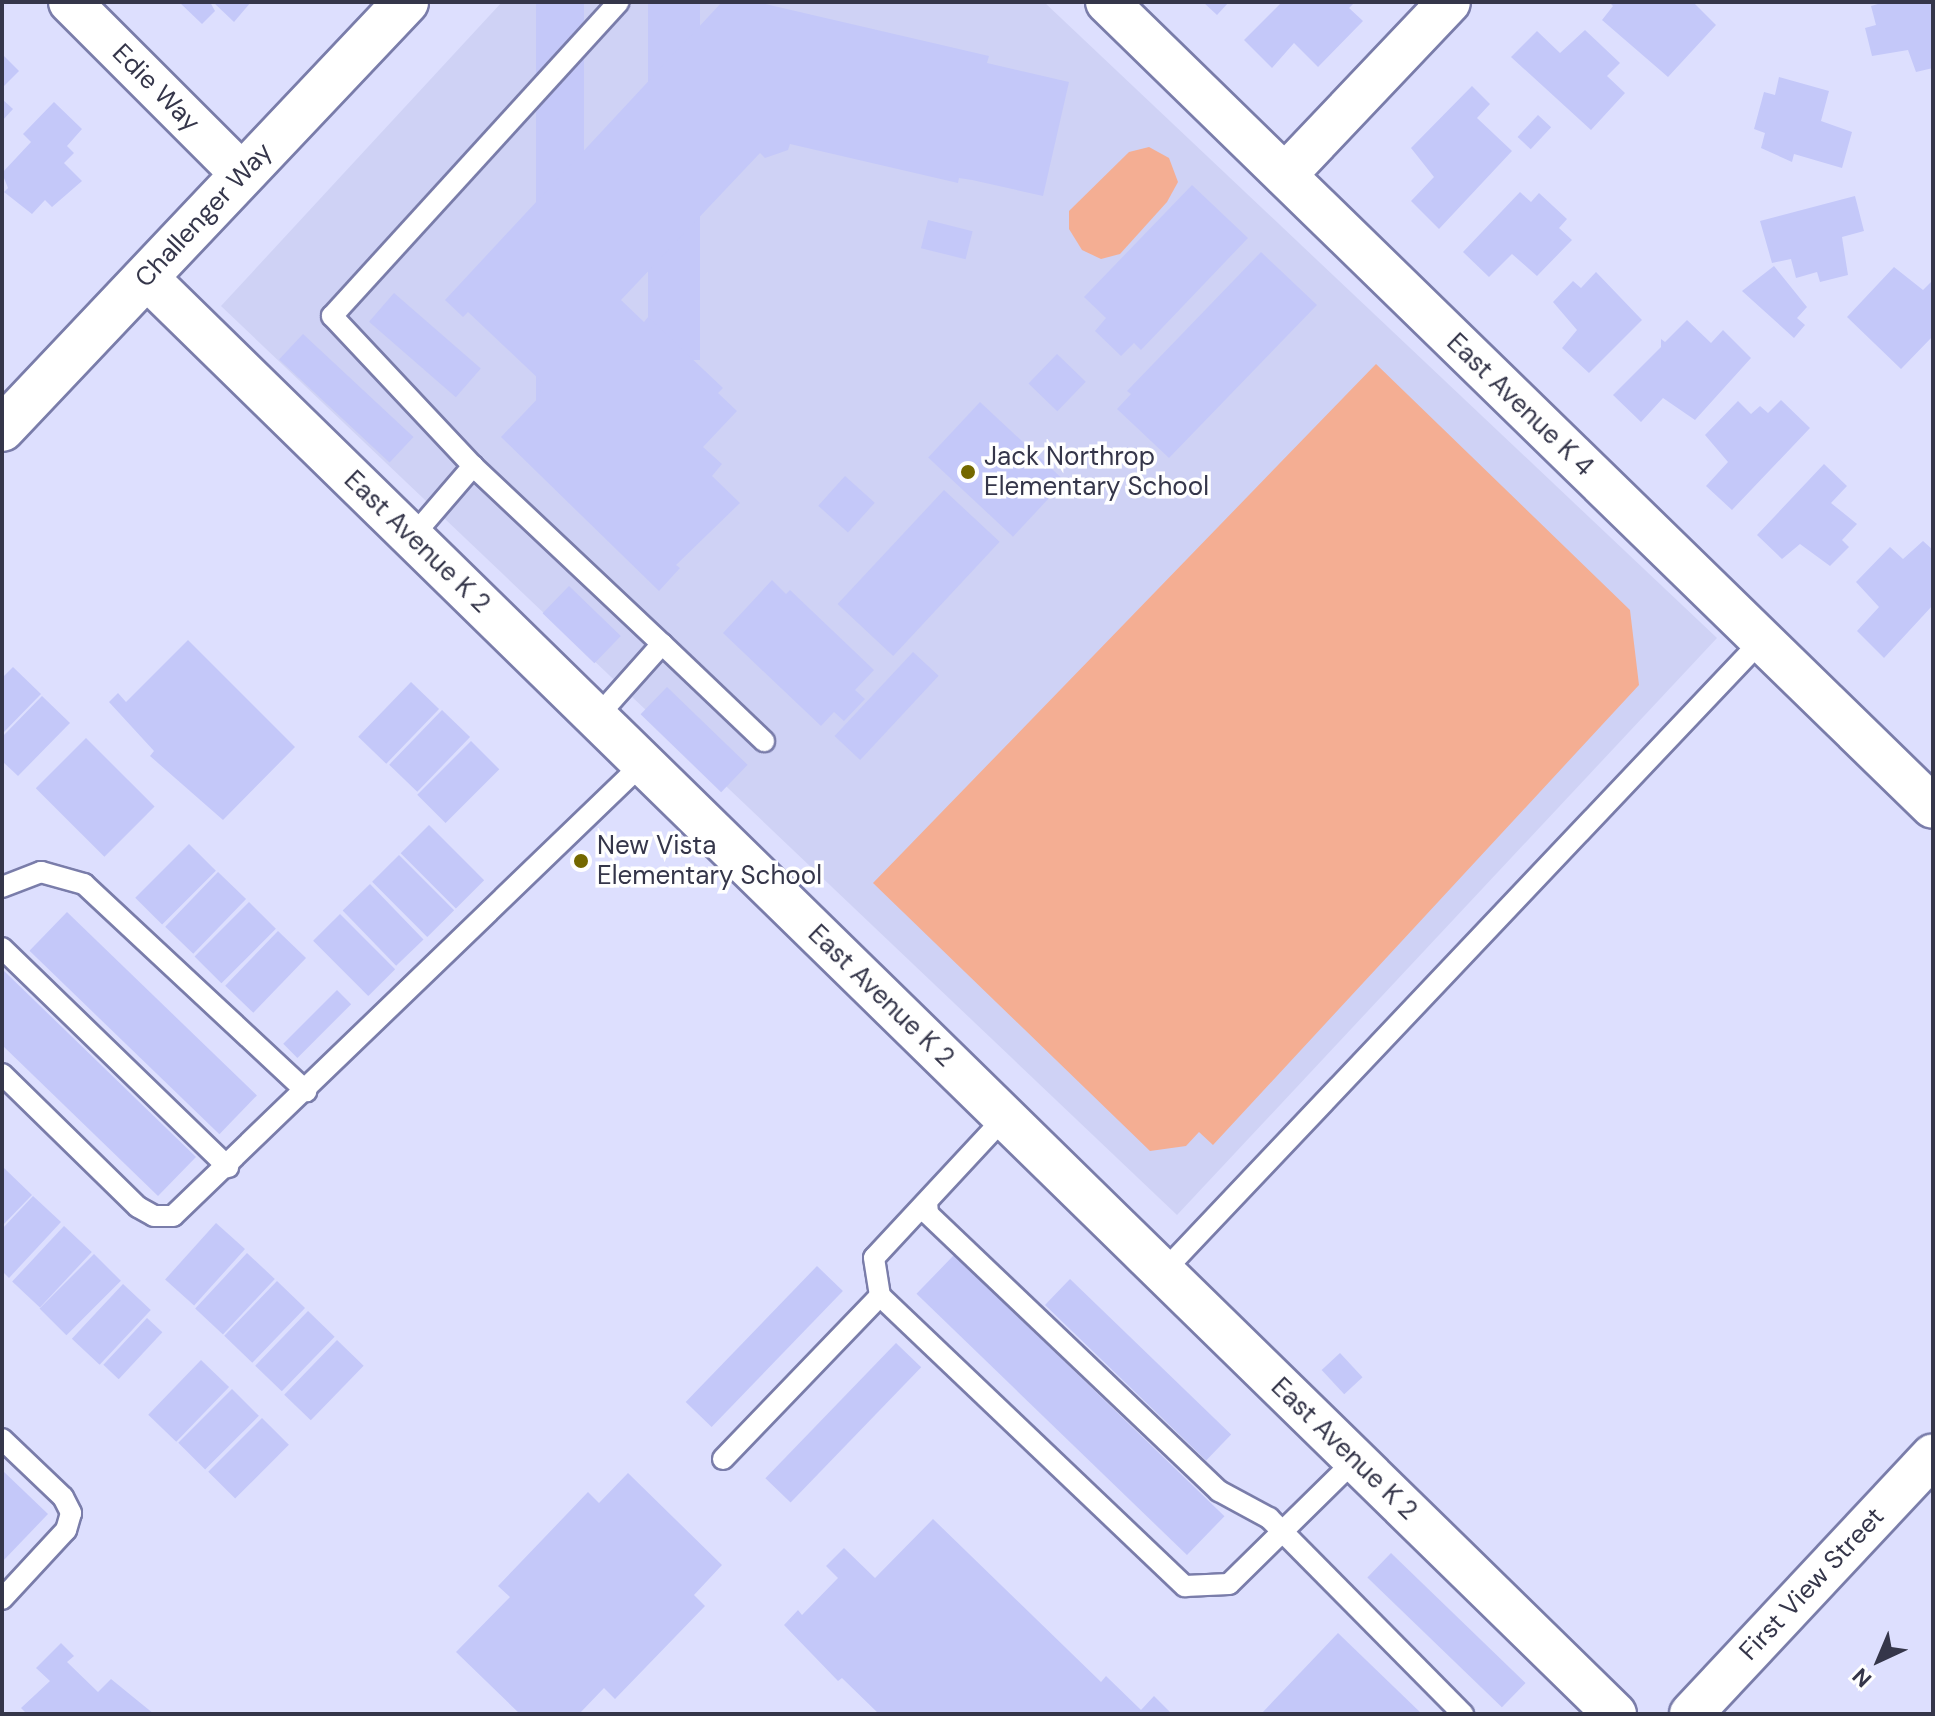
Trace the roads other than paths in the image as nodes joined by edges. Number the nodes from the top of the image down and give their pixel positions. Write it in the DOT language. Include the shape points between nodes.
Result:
graph roads {
  1 [pos="70,2"];
  2 [pos="406,2"];
  3 [pos="619,2"];
  4 [pos="1107,2"];
  5 [pos="1449,2"];
  6 [pos="242,174"];
  7 [pos="1285,175"];
  8 [pos="146,277"];
  9 [pos="2,429"];
  10 [pos="473,466"];
  11 [pos="412,537"];
  12 [pos="1762,640"];
  13 [pos="662,644"];
  14 [pos="596,718"];
  15 [pos="764,741"];
  16 [pos="643,763"];
  17 [pos="1933,807"];
  18 [pos="2,887"];
  19 [pos="2,948"];
  20 [pos="2,1074"];
  21 [pos="306,1091"];
  22 [pos="1005,1117"];
  23 [pos="228,1167"];
  24 [pos="927,1202"];
  25 [pos="1163,1272"];
  26 [pos="880,1296"];
  27 [pos="2,1439"];
  28 [pos="1933,1455"];
  29 [pos="723,1459"];
  30 [pos="1355,1460"];
  31 [pos="1285,1534"];
  32 [pos="2,1599"];
  33 [pos="1463,1714"];
  34 [pos="1615,1714"];
  35 [pos="1691,1714"];
  1 -- 6 [label="street, Edie Way"];
  2 -- 6 [label="main road, Challenger Way"];
  3 -- 10 [label="lane" via="332,316"];
  4 -- 7 [label="street, East Avenue K 4"];
  5 -- 7 [label="street"];
  6 -- 8 [label="main road, Challenger Way"];
  7 -- 12 [label="street, East Avenue K 4"];
  8 -- 9 [label="main road, Challenger Way"];
  8 -- 11 [label="street, East Avenue K 2"];
  10 -- 11 [label="lane"];
  10 -- 13 [label="lane"];
  11 -- 14 [label="street, East Avenue K 2"];
  12 -- 17 [label="street, East Avenue K 4"];
  12 -- 25 [label="lane"];
  13 -- 14 [label="lane"];
  13 -- 15 [label="lane"];
  14 -- 16 [label="street, East Avenue K 2"];
  16 -- 21 [label="lane"];
  16 -- 22 [label="street, East Avenue K 2"];
  18 -- 21 [label="lane" via="41,872 84,884"];
  19 -- 23 [label="lane"];
  20 -- 23 [label="lane" via="138,1207 154,1216 173,1216"];
  21 -- 23 [label="lane"];
  22 -- 24 [label="lane"];
  22 -- 25 [label="street, East Avenue K 2"];
  24 -- 26 [label="lane" via="874,1258"];
  24 -- 31 [label="lane" via="928,1214 1219,1491 1269,1518"];
  25 -- 30 [label="street, East Avenue K 2"];
  26 -- 29 [label="lane"];
  26 -- 31 [label="lane" via="1185,1586 1229,1584"];
  27 -- 32 [label="lane" via="63,1497 71,1513 66,1530"];
  28 -- 35 [label="street, First View Street"];
  30 -- 31 [label="lane"];
  30 -- 34 [label="street, East Avenue K 2"];
  31 -- 33 [label="lane"];
}
